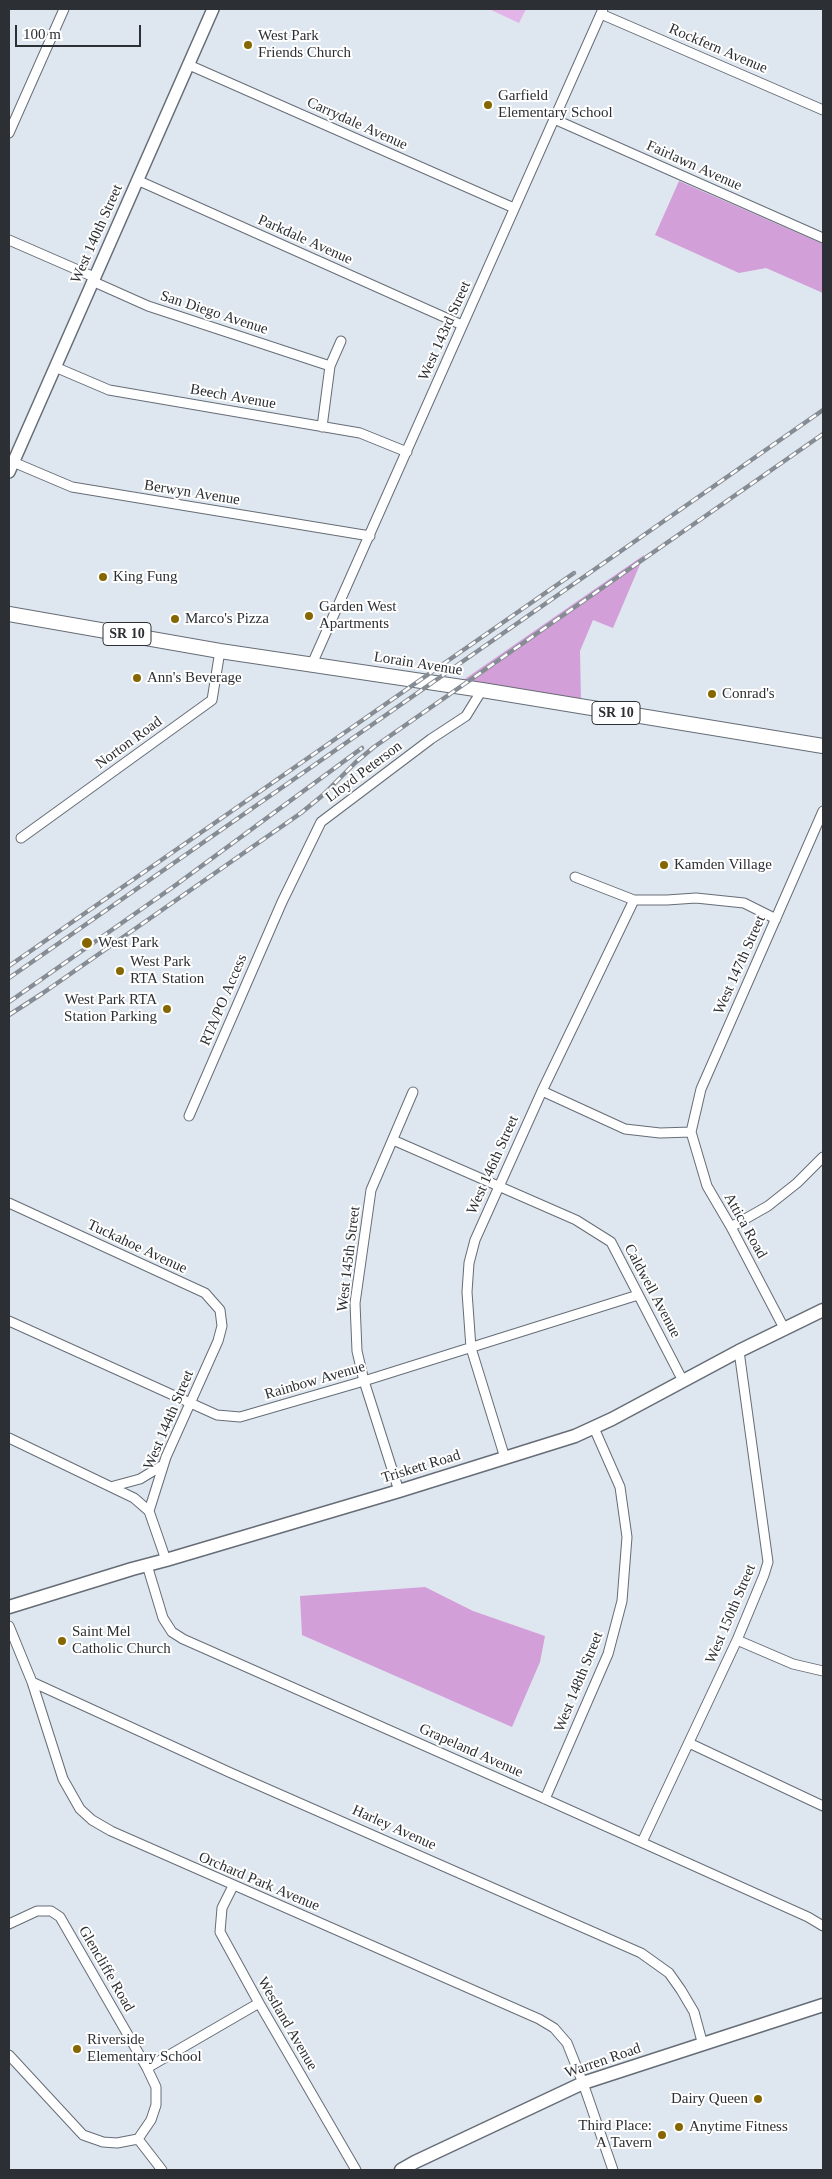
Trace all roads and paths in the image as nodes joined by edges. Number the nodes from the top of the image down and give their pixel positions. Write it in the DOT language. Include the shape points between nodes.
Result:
graph roads {
  1 [pos="64,9"];
  2 [pos="213,9"];
  3 [pos="602,12"];
  4 [pos="189,65"];
  5 [pos="823,110"];
  6 [pos="554,119"];
  7 [pos="9,133"];
  8 [pos="137,180"];
  9 [pos="514,208"];
  10 [pos="823,238"];
  11 [pos="9,240"];
  12 [pos="93,279"];
  13 [pos="462,325"];
  14 [pos="340,341"];
  15 [pos="330,366"];
  16 [pos="54,367"];
  17 [pos="322,427"];
  18 [pos="407,452"];
  19 [pos="11,467"];
  20 [pos="370,536"];
  21 [pos="9,614"];
  22 [pos="220,651"];
  23 [pos="312,664"];
  24 [pos="482,690"];
  25 [pos="823,746"];
  26 [pos="823,811"];
  27 [pos="21,838"];
  28 [pos="575,877"];
  29 [pos="285,895"];
  30 [pos="634,900"];
  31 [pos="776,919"];
  32 [pos="542,1091"];
  33 [pos="414,1092"];
  34 [pos="189,1116"];
  35 [pos="691,1132"];
  36 [pos="393,1140"];
  37 [pos="823,1157"];
  38 [pos="498,1186"];
  39 [pos="9,1203"];
  40 [pos="731,1227"];
  41 [pos="638,1295"];
  42 [pos="823,1310"];
  43 [pos="9,1321"];
  44 [pos="785,1330"];
  45 [pos="218,1342"];
  46 [pos="471,1348"];
  47 [pos="739,1351"];
  48 [pos="364,1381"];
  49 [pos="683,1381"];
  50 [pos="190,1404"];
  51 [pos="594,1428"];
  52 [pos="9,1438"];
  53 [pos="505,1458"];
  54 [pos="164,1465"];
  55 [pos="114,1486"];
  56 [pos="399,1491"];
  57 [pos="149,1511"];
  58 [pos="166,1560"];
  59 [pos="146,1565"];
  60 [pos="9,1607"];
  61 [pos="9,1626"];
  62 [pos="737,1640"];
  63 [pos="823,1671"];
  64 [pos="32,1682"];
  65 [pos="689,1743"];
  66 [pos="546,1799"];
  67 [pos="823,1806"];
  68 [pos="642,1842"];
  69 [pos="232,1886"];
  70 [pos="9,1924"];
  71 [pos="823,1926"];
  72 [pos="259,2003"];
  73 [pos="823,2005"];
  74 [pos="703,2045"];
  75 [pos="9,2055"];
  76 [pos="147,2068"];
  77 [pos="583,2083"];
  78 [pos="138,2139"];
  79 [pos="162,2170"];
  80 [pos="356,2170"];
  81 [pos="402,2170"];
  82 [pos="613,2170"];
  1 -- 7 [label="street"];
  2 -- 4 [label="street, West 140th Street"];
  3 -- 5 [label="street, Rockfern Avenue"];
  3 -- 6 [label="street, West 143rd Street"];
  4 -- 8 [label="street, West 140th Street"];
  4 -- 9 [label="street, Carrydale Avenue"];
  6 -- 9 [label="street, West 143rd Street"];
  6 -- 10 [label="street, Fairlawn Avenue"];
  8 -- 12 [label="street, West 140th Street"];
  8 -- 13 [label="street, Parkdale Avenue"];
  9 -- 13 [label="street, West 143rd Street"];
  11 -- 12 [label="street, San Diego Avenue"];
  12 -- 15 [label="street, San Diego Avenue" via="148,306"];
  12 -- 16 [label="street, West 140th Street"];
  13 -- 18 [label="street, West 143rd Street"];
  14 -- 15 [label="street"];
  15 -- 17 [label="street"];
  16 -- 17 [label="street, Beech Avenue" via="109,390"];
  16 -- 19 [label="street, West 140th Street"];
  17 -- 18 [label="street, Beech Avenue" via="360,434"];
  18 -- 20 [label="street, West 143rd Street"];
  19 -- 20 [label="street, Berwyn Avenue" via="72,487"];
  20 -- 23 [label="street, West 143rd Street"];
  21 -- 22 [label="main road, Lorain Avenue / SR 10"];
  22 -- 23 [label="main road, Lorain Avenue / SR 10"];
  22 -- 27 [label="street, Norton Road" via="212,700"];
  23 -- 24 [label="main road, Lorain Avenue / SR 10"];
  24 -- 25 [label="main road, Lorain Avenue / SR 10"];
  24 -- 29 [label="street, Lloyd Peterson" via="466,716 321,822"];
  26 -- 31 [label="street, West 147th Street"];
  28 -- 30 [label="street"];
  29 -- 34 [label="street, RTA/PO Access"];
  30 -- 31 [label="street" via="696,898 744,903"];
  30 -- 32 [label="street, West 146th Street"];
  31 -- 35 [label="street, West 147th Street" via="701,1089"];
  32 -- 35 [label="street" via="625,1129"];
  32 -- 38 [label="street, West 146th Street"];
  33 -- 36 [label="street, West 145th Street"];
  35 -- 40 [label="street, Attica Road" via="707,1186"];
  36 -- 38 [label="street, Caldwell Avenue"];
  36 -- 48 [label="street, West 145th Street" via="371,1190 355,1303 357,1352"];
  37 -- 40 [label="street" via="768,1206"];
  38 -- 41 [label="street, Caldwell Avenue" via="576,1220 611,1242"];
  38 -- 46 [label="street, West 146th Street" via="474,1240 469,1263 467,1313"];
  39 -- 45 [label="street, Tuckahoe Avenue" via="205,1293 220,1310 222,1326"];
  40 -- 44 [label="street, Attica Road"];
  41 -- 46 [label="street, Rainbow Avenue"];
  41 -- 49 [label="street, Caldwell Avenue"];
  42 -- 44 [label="main road, Triskett Road"];
  43 -- 50 [label="street, Rainbow Avenue"];
  44 -- 47 [label="main road, Triskett Road"];
  45 -- 50 [label="street, West 144th Street"];
  46 -- 48 [label="street, Rainbow Avenue"];
  46 -- 53 [label="street, West 146th Street"];
  47 -- 49 [label="main road, Triskett Road"];
  47 -- 62 [label="street, West 150th Street" via="768,1562"];
  48 -- 50 [label="street, Rainbow Avenue" via="240,1417 217,1415"];
  48 -- 56 [label="street, West 145th Street"];
  49 -- 51 [label="main road, Triskett Road"];
  50 -- 54 [label="street, West 144th Street"];
  51 -- 53 [label="main road, Triskett Road"];
  51 -- 66 [label="street, West 148th Street" via="620,1487 627,1537 622,1601 608,1654"];
  52 -- 55 [label="street"];
  53 -- 56 [label="main road, Triskett Road"];
  54 -- 55 [label="street" via="140,1479"];
  54 -- 57 [label="street, West 144th Street"];
  55 -- 57 [label="street"];
  56 -- 58 [label="main road, Triskett Road"];
  57 -- 58 [label="street"];
  58 -- 59 [label="main road, Triskett Road"];
  59 -- 60 [label="main road, Triskett Road"];
  59 -- 66 [label="street, Grapeland Avenue" via="163,1618 172,1632 182,1639"];
  61 -- 64 [label="street, Orchard Park Avenue"];
  62 -- 63 [label="street" via="793,1664"];
  62 -- 65 [label="street, West 150th Street"];
  64 -- 69 [label="street, Orchard Park Avenue" via="63,1780 80,1809 110,1831"];
  64 -- 74 [label="street, Harley Avenue" via="641,1953 669,1973 681,1990 694,2012"];
  65 -- 67 [label="street"];
  65 -- 68 [label="street, West 150th Street"];
  66 -- 68 [label="street, Grapeland Avenue"];
  68 -- 71 [label="street, Grapeland Avenue"];
  69 -- 72 [label="street, Westland Avenue" via="222,1908 220,1932"];
  69 -- 77 [label="street, Orchard Park Avenue" via="539,2019 554,2028 567,2043"];
  70 -- 76 [label="street, Glencliffe Road" via="37,1911 50,1910 60,1917"];
  72 -- 76 [label="street"];
  72 -- 80 [label="street, Westland Avenue"];
  73 -- 74 [label="main road, Warren Road"];
  74 -- 77 [label="main road, Warren Road"];
  75 -- 78 [label="street" via="83,2135 103,2142"];
  76 -- 78 [label="street, Glencliffe Road" via="156,2087 156,2105 151,2120"];
  77 -- 81 [label="main road, Warren Road"];
  77 -- 82 [label="street, Orchard Park Avenue"];
  78 -- 79 [label="street"];
}
